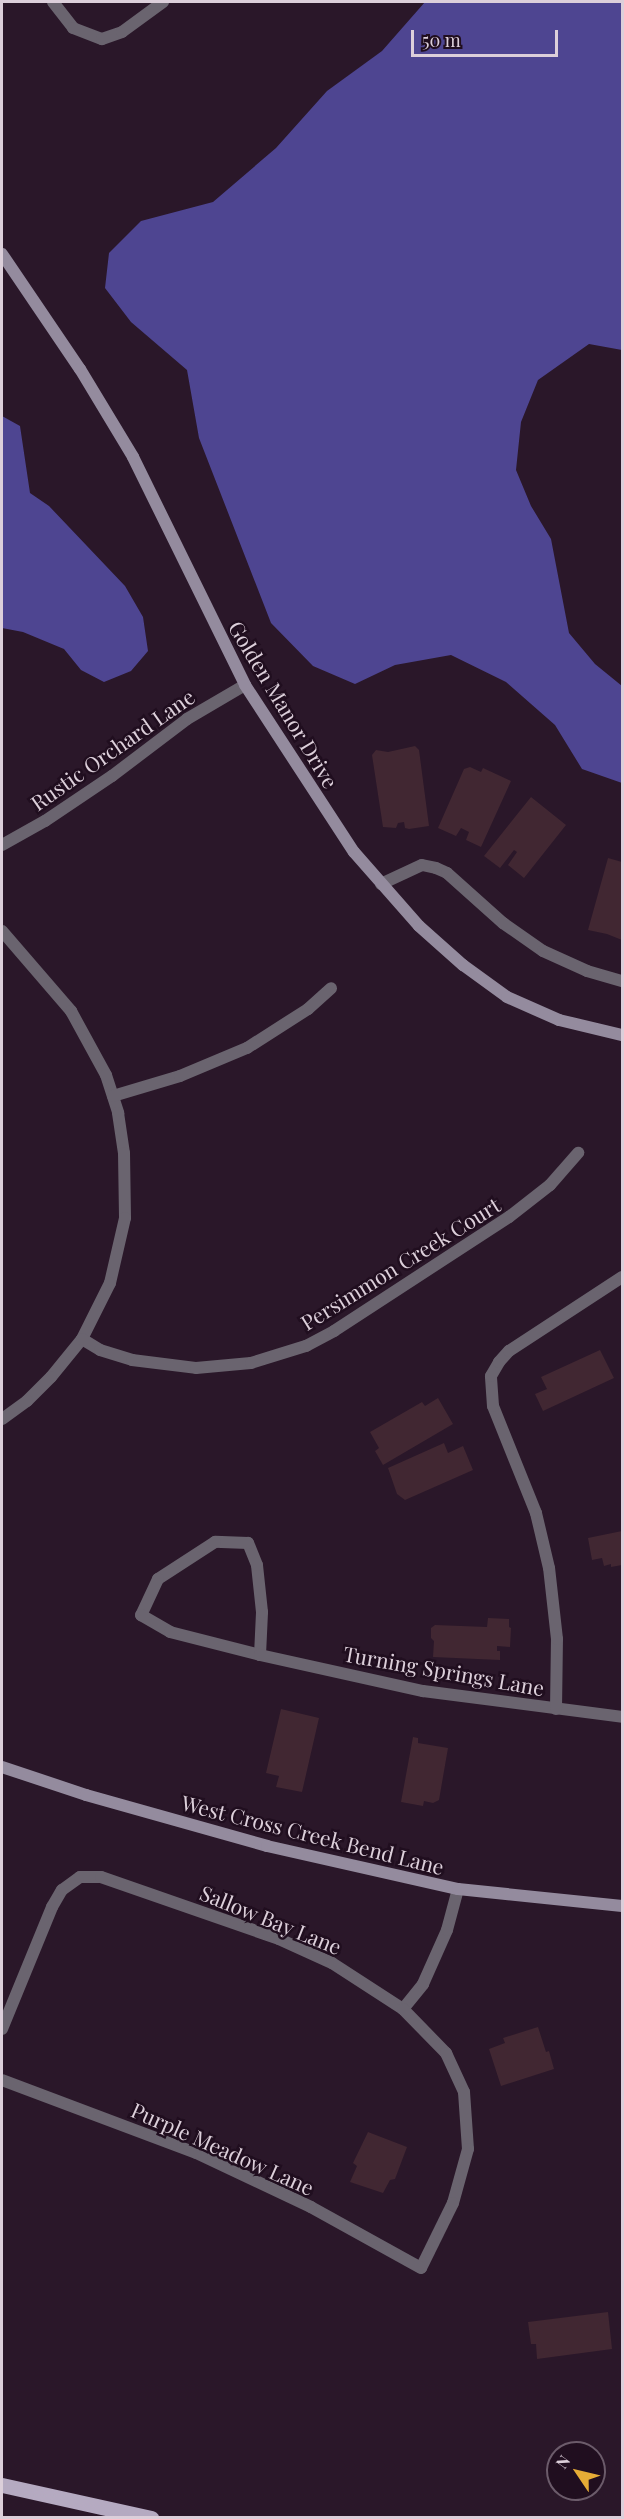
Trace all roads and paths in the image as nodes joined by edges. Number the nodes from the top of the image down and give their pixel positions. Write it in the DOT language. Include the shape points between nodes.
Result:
graph roads {
  1 [pos="53,2"];
  2 [pos="163,2"];
  3 [pos="2,254"];
  4 [pos="245,685"];
  5 [pos="2,845"];
  6 [pos="381,884"];
  7 [pos="2,931"];
  8 [pos="622,981"];
  9 [pos="331,988"];
  10 [pos="622,1035"];
  11 [pos="113,1096"];
  12 [pos="578,1153"];
  13 [pos="622,1277"];
  14 [pos="82,1339"];
  15 [pos="2,1419"];
  16 [pos="260,1654"];
  17 [pos="556,1709"];
  18 [pos="622,1717"];
  19 [pos="2,1767"];
  20 [pos="458,1889"];
  21 [pos="622,1906"];
  22 [pos="403,2009"];
  23 [pos="2,2029"];
  24 [pos="2,2080"];
  25 [pos="421,2268"];
  26 [pos="2,2485"];
  27 [pos="151,2517"];
  1 -- 2 [label="street" via="73,28 102,39 122,32"];
  3 -- 4 [label="street, Golden Manor Drive" via="80,369 133,457"];
  4 -- 5 [label="street, Rustic Orchard Lane" via="187,719 45,821"];
  4 -- 6 [label="street, Golden Manor Drive" via="327,813"];
  6 -- 8 [label="street" via="422,865 436,868 543,951 587,971"];
  6 -- 10 [label="street, Golden Manor Drive" via="419,926 507,997 559,1020"];
  7 -- 11 [label="street" via="71,1011 90,1041"];
  9 -- 11 [label="street" via="308,1009 247,1048 180,1076"];
  11 -- 14 [label="street" via="124,1153 125,1218 110,1283"];
  12 -- 14 [label="street, Persimmon Creek Court" via="524,1207 306,1346 251,1363 196,1368 132,1360 100,1350"];
  13 -- 17 [label="street" via="508,1352 491,1376 493,1406 536,1513 549,1568 557,1639"];
  14 -- 15 [label="street" via="27,1401"];
  16 -- 16 [label="street, Turning Springs Lane" via="258,1565 248,1544 215,1542 158,1579 141,1615 171,1632"];
  16 -- 17 [label="street, Turning Springs Lane" via="423,1691"];
  17 -- 18 [label="street, Turning Springs Lane"];
  19 -- 20 [label="street, West Cross Creek Bend Lane" via="267,1846"];
  20 -- 21 [label="street, West Cross Creek Bend Lane"];
  20 -- 22 [label="street" via="447,1930 428,1973"];
  22 -- 23 [label="street, Sallow Bay Lane" via="332,1963 279,1939 122,1882 101,1876 80,1877 63,1890 52,1907"];
  22 -- 25 [label="street, Sallow Bay Lane" via="446,2053 464,2092 468,2150 453,2203"];
  24 -- 25 [label="street, Purple Meadow Lane" via="196,2153 310,2207"];
  26 -- 27 [label="main road"];
}
